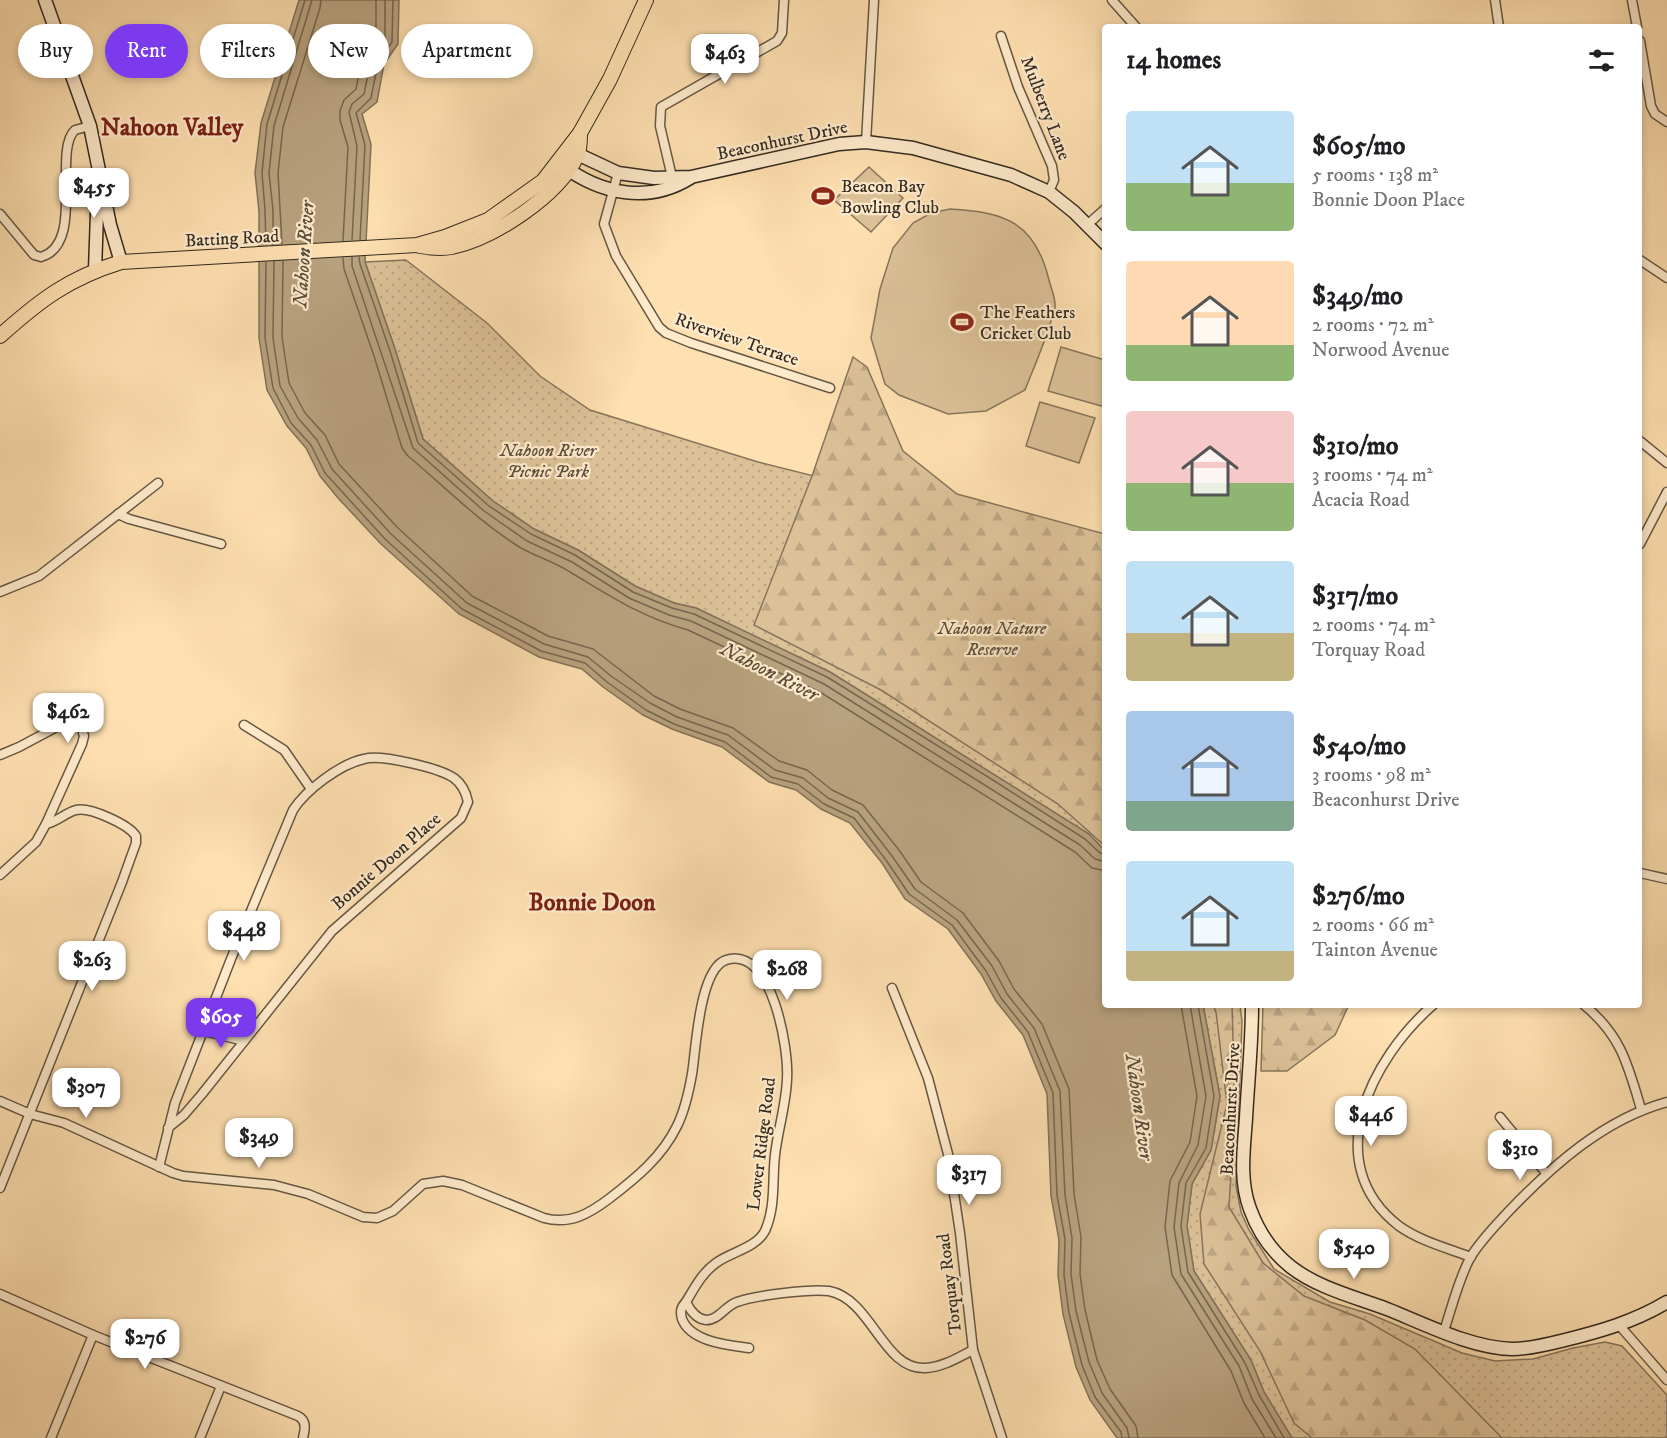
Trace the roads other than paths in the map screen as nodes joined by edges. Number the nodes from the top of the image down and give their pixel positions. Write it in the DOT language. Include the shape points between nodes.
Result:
graph roads {
  1 [pos="45,0"];
  2 [pos="646,0"];
  3 [pos="784,0"];
  4 [pos="874,0"];
  5 [pos="1112,0"];
  6 [pos="1495,0"];
  7 [pos="1632,0"];
  8 [pos="1133,24"];
  9 [pos="1499,24"];
  10 [pos="1636,24"];
  11 [pos="1001,36"];
  12 [pos="1642,53"];
  13 [pos="1667,122"];
  14 [pos="90,126"];
  15 [pos="866,142"];
  16 [pos="572,152"];
  17 [pos="99,166"];
  18 [pos="563,166"];
  19 [pos="618,173"];
  20 [pos="672,177"];
  21 [pos="691,177"];
  22 [pos="613,191"];
  23 [pos="1049,192"];
  24 [pos="1102,212"];
  25 [pos="0,215"];
  26 [pos="1087,225"];
  27 [pos="1102,240"];
  28 [pos="1642,261"];
  29 [pos="120,262"];
  30 [pos="95,270"];
  31 [pos="1667,278"];
  32 [pos="0,336"];
  33 [pos="830,388"];
  34 [pos="1642,443"];
  35 [pos="1667,463"];
  36 [pos="158,483"];
  37 [pos="1667,492"];
  38 [pos="118,514"];
  39 [pos="1642,540"];
  40 [pos="220,544"];
  41 [pos="0,592"];
  42 [pos="244,724"];
  43 [pos="0,755"];
  44 [pos="310,789"];
  45 [pos="46,824"];
  46 [pos="1642,873"];
  47 [pos="0,875"];
  48 [pos="1667,879"];
  49 [pos="892,988"];
  50 [pos="1252,1008"];
  51 [pos="1430,1008"];
  52 [pos="1587,1008"];
  53 [pos="204,1031"];
  54 [pos="244,1041"];
  55 [pos="0,1101"];
  56 [pos="1667,1102"];
  57 [pos="1641,1109"];
  58 [pos="30,1114"];
  59 [pos="1500,1117"];
  60 [pos="168,1128"];
  61 [pos="159,1167"];
  62 [pos="1546,1173"];
  63 [pos="0,1188"];
  64 [pos="1471,1257"];
  65 [pos="0,1294"];
  66 [pos="686,1302"];
  67 [pos="1667,1302"];
  68 [pos="1619,1325"];
  69 [pos="1444,1331"];
  70 [pos="93,1335"];
  71 [pos="750,1348"];
  72 [pos="974,1350"];
  73 [pos="1667,1380"];
  74 [pos="221,1386"];
  75 [pos="51,1438"];
  76 [pos="200,1438"];
  77 [pos="303,1438"];
  78 [pos="1002,1438"];
  1 -- 14 [label="street"];
  2 -- 16 [label="main road, Batting Road"];
  3 -- 20 [label="street" via="782,33 777,40 661,107 660,126"];
  4 -- 15 [label="street"];
  5 -- 8 [label="street"];
  6 -- 9 [label="street"];
  7 -- 10 [label="street"];
  11 -- 23 [label="street, Mulberry Lane" via="1018,87 1053,166 1054,180"];
  12 -- 13 [label="street" via="1651,106"];
  14 -- 17 [label="street"];
  14 -- 25 [label="street" via="75,130 67,140 65,216 52,252 41,257 34,255"];
  15 -- 21 [label="street, Beaconhurst Drive" via="822,147"];
  15 -- 23 [label="street, Beaconhurst Drive" via="961,160"];
  16 -- 18 [label="main road, Batting Road"];
  16 -- 19 [label="street, Beaconhurst Drive"];
  17 -- 29 [label="street"];
  17 -- 30 [label="street"];
  18 -- 22 [label="street, Beaconhurst Drive"];
  18 -- 29 [label="main road, Batting Road" via="488,220 417,245"];
  19 -- 20 [label="street, Beaconhurst Drive" via="642,178"];
  19 -- 22 [label="street, Riverview Terrace"];
  20 -- 21 [label="street, Beaconhurst Drive"];
  21 -- 22 [label="street, Beaconhurst Drive" via="661,191"];
  22 -- 33 [label="street, Riverview Terrace" via="604,224 616,256 659,327 691,343"];
  23 -- 26 [label="street, Beaconhurst Drive"];
  24 -- 26 [label="street"];
  26 -- 27 [label="street, Beaconhurst Drive"];
  28 -- 31 [label="street"];
  29 -- 30 [label="main road, Batting Road"];
  30 -- 32 [label="main road, Batting Road" via="42,299"];
  34 -- 35 [label="street"];
  36 -- 38 [label="street"];
  37 -- 39 [label="street"];
  38 -- 40 [label="street"];
  38 -- 41 [label="street" via="39,576"];
  42 -- 44 [label="street" via="284,750"];
  43 -- 45 [label="street" via="64,723 81,726 82,744"];
  44 -- 53 [label="street, Bonnie Doon Place" via="292,810"];
  44 -- 54 [label="street, Bonnie Doon Place" via="356,761 382,758 453,778 468,801 452,828 332,931"];
  45 -- 47 [label="street" via="36,842"];
  45 -- 58 [label="street" via="77,810 86,811 132,831 136,843"];
  46 -- 48 [label="street"];
  49 -- 72 [label="street, Torquay Road" via="928,1078 948,1154"];
  50 -- 69 [label="street, Beaconhurst Drive" via="1243,1173 1248,1205 1259,1230 1278,1254 1304,1276"];
  51 -- 64 [label="street" via="1396,1044 1372,1086 1360,1117 1358,1157 1371,1195 1391,1219 1413,1234"];
  52 -- 57 [label="street" via="1620,1047"];
  53 -- 54 [label="street"];
  53 -- 60 [label="street, Bonnie Doon Place"];
  54 -- 60 [label="street, Bonnie Doon Place" via="184,1115"];
  55 -- 58 [label="street"];
  56 -- 57 [label="street"];
  57 -- 62 [label="street" via="1613,1124"];
  58 -- 61 [label="street" via="64,1123"];
  58 -- 63 [label="street"];
  59 -- 62 [label="street"];
  60 -- 61 [label="street, Bonnie Doon Place"];
  61 -- 66 [label="street, Lower Ridge Road" via="183,1176 274,1185 308,1194 363,1217 382,1217 418,1188 437,1180 462,1185 551,1220 570,1221 604,1203 642,1172 671,1139 687,1098 707,984 721,963 745,961 756,967 770,988 787,1066 772,1205 761,1236 718,1261 700,1279"];
  62 -- 64 [label="street"];
  64 -- 69 [label="street"];
  65 -- 70 [label="street"];
  66 -- 71 [label="street" via="681,1314 691,1331 718,1342"];
  66 -- 72 [label="street" via="695,1315 708,1320 747,1300 829,1291 850,1300 907,1365 936,1366"];
  67 -- 68 [label="street, Beaconhurst Drive"];
  68 -- 69 [label="street, Beaconhurst Drive" via="1512,1349"];
  68 -- 73 [label="street"];
  70 -- 74 [label="street"];
  70 -- 75 [label="street"];
  72 -- 78 [label="street, Torquay Road"];
  74 -- 76 [label="street"];
  74 -- 77 [label="street" via="302,1418"];
}
